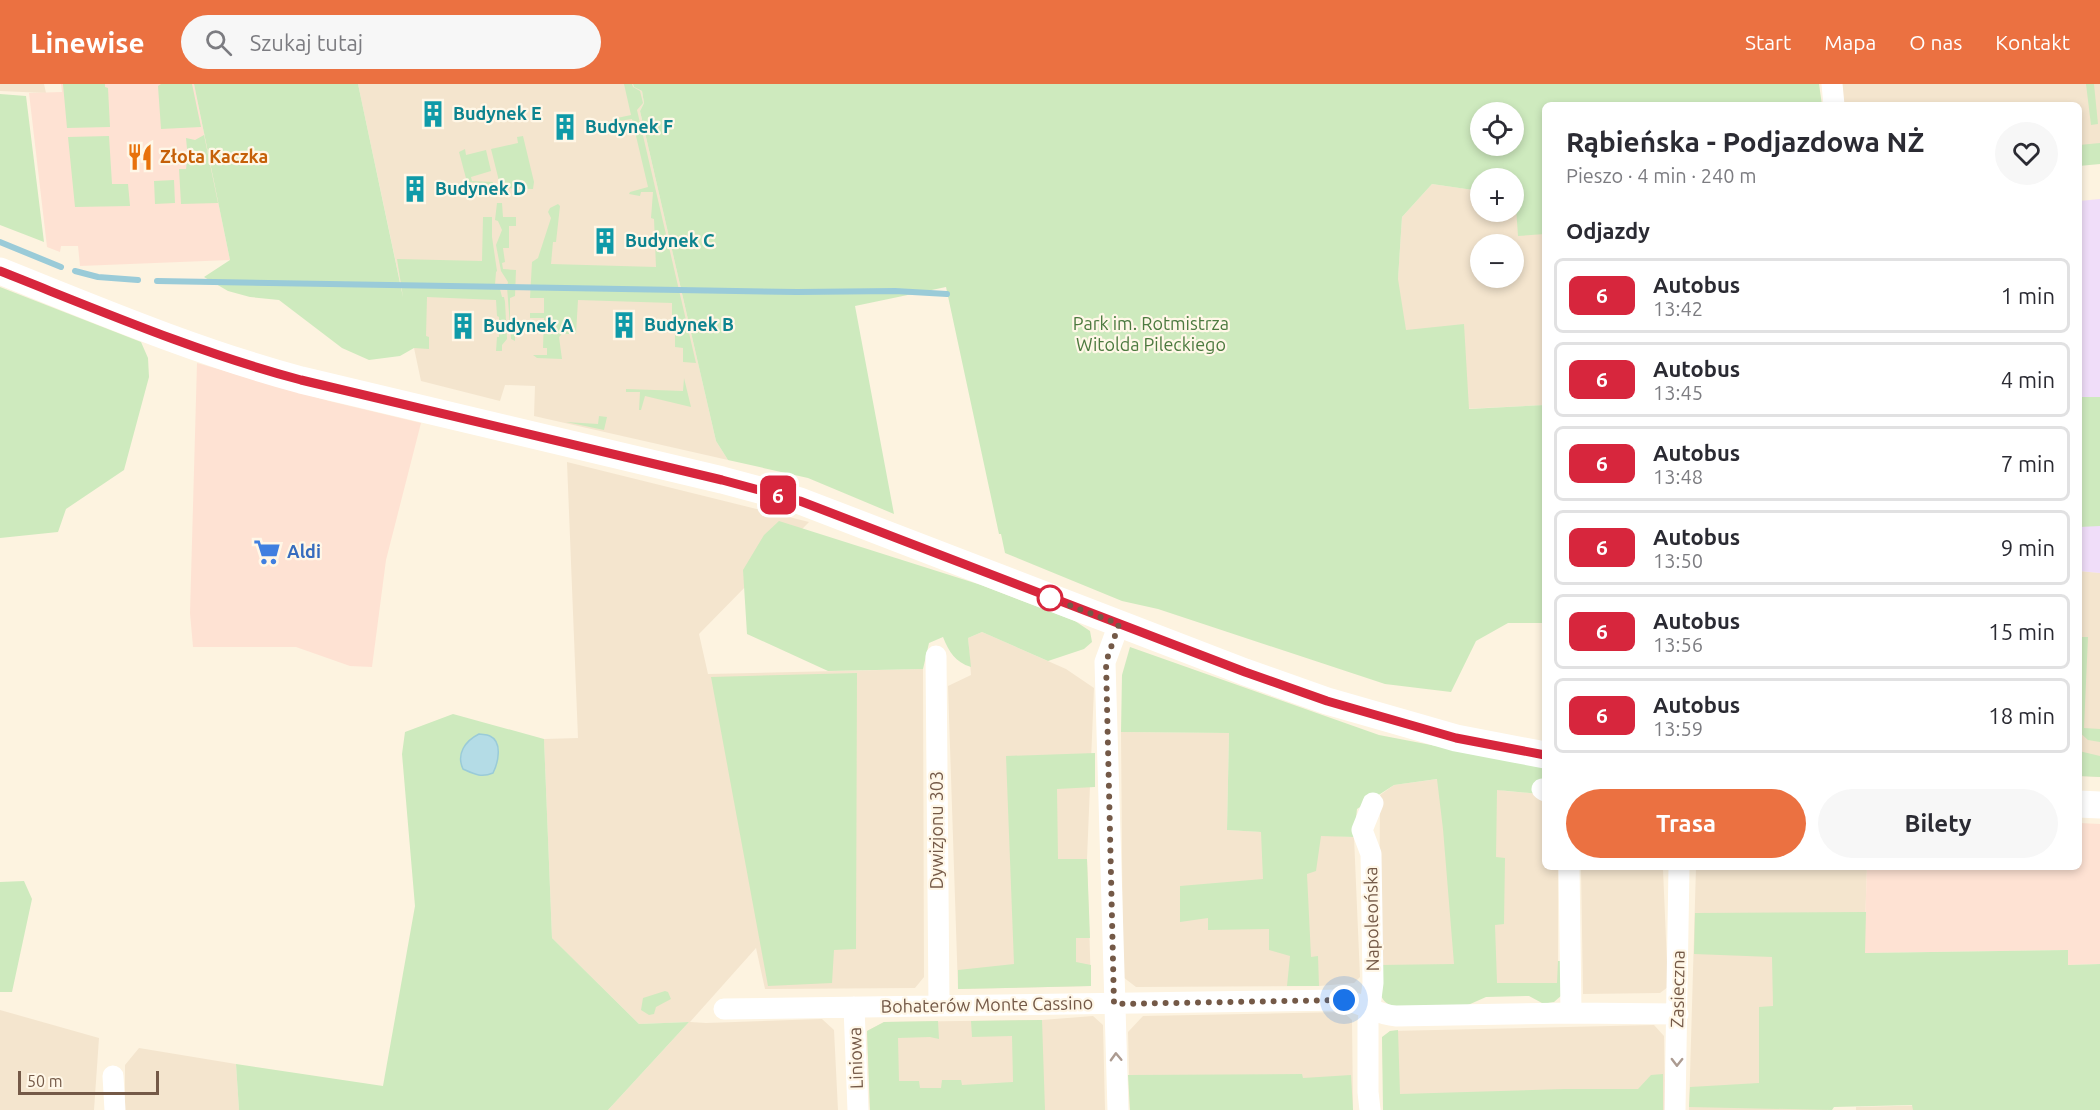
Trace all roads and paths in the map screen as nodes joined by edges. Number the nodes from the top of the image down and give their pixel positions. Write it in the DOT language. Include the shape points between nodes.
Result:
graph roads {
  1 [pos="1832,84"];
  2 [pos="1834,102"];
  3 [pos="0,271"];
  4 [pos="1119,624"];
  5 [pos="936,656"];
  6 [pos="1542,754"];
  7 [pos="1373,803"];
  8 [pos="2082,804"];
  9 [pos="2100,805"];
  10 [pos="1569,870"];
  11 [pos="1679,870"];
  12 [pos="1114,1004"];
  13 [pos="939,1005"];
  14 [pos="854,1007"];
  15 [pos="724,1009"];
  16 [pos="1370,1009"];
  17 [pos="1571,1013"];
  18 [pos="1678,1014"];
  19 [pos="113,1076"];
  20 [pos="115,1110"];
  21 [pos="858,1110"];
  22 [pos="1118,1110"];
  23 [pos="1370,1110"];
  24 [pos="1676,1110"];
  1 -- 2 [label="street"];
  3 -- 4 [label="street" via="247,366 800,501"];
  4 -- 6 [label="street" via="1359,712 1456,738"];
  4 -- 12 [label="street" via="1106,662"];
  5 -- 13 [label="street, Dywizjonu 303"];
  7 -- 16 [label="street, Napoleońska" via="1362,830 1371,854"];
  8 -- 9 [label="street"];
  10 -- 17 [label="street"];
  11 -- 18 [label="street, Zasieczna"];
  12 -- 13 [label="street, Bohaterów Monte Cassino"];
  12 -- 16 [label="street, Bohaterów Monte Cassino" via="1344,1000"];
  22 -- 12 [label="street, one-way"];
  13 -- 14 [label="street, Bohaterów Monte Cassino"];
  14 -- 15 [label="street, Bohaterów Monte Cassino"];
  14 -- 21 [label="street, Liniowa"];
  16 -- 17 [label="street, Bohaterów Monte Cassino" via="1396,1016"];
  16 -- 23 [label="street, Napoleońska"];
  17 -- 18 [label="street, Bohaterów Monte Cassino"];
  18 -- 24 [label="street, Zasieczna, one-way"];
  19 -- 20 [label="street"];
}
